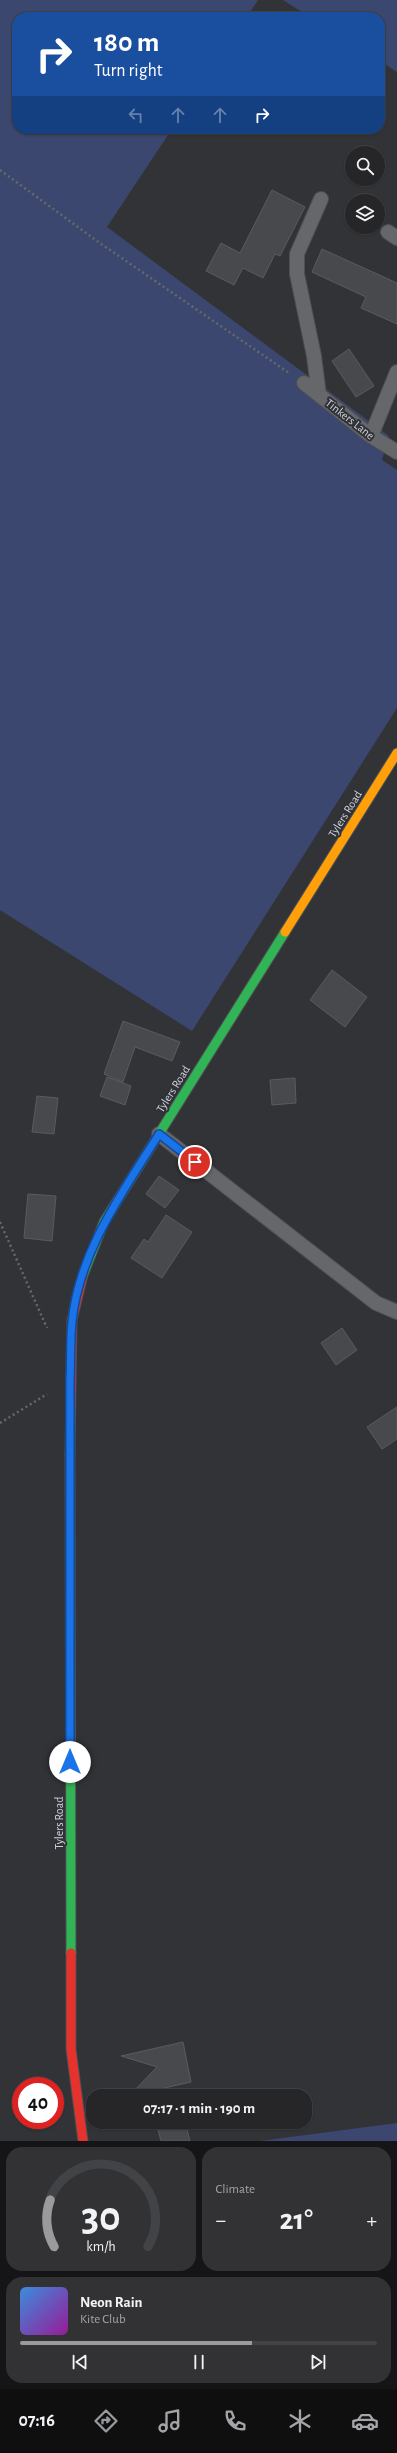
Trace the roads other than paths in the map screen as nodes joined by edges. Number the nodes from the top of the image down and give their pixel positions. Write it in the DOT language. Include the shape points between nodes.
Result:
graph roads {
  1 [pos="321,199"];
  2 [pos="397,372"];
  3 [pos="304,383"];
  4 [pos="319,395"];
  5 [pos="371,436"];
  6 [pos="397,452"];
  7 [pos="397,754"];
  8 [pos="159,1134"];
  9 [pos="397,1312"];
  10 [pos="83,2141"];
  1 -- 4 [label="lane" via="297,254 297,274 314,356"];
  2 -- 5 [label="lane"];
  3 -- 4 [label="lane, Tinkers Lane"];
  4 -- 5 [label="lane, Tinkers Lane"];
  5 -- 6 [label="lane, Tinkers Lane"];
  7 -- 8 [label="street, Tylers Road"];
  8 -- 9 [label="lane" via="376,1303"];
  8 -- 10 [label="street, Tylers Road" via="104,1222 84,1269 72,1320 71,2049"];
}
